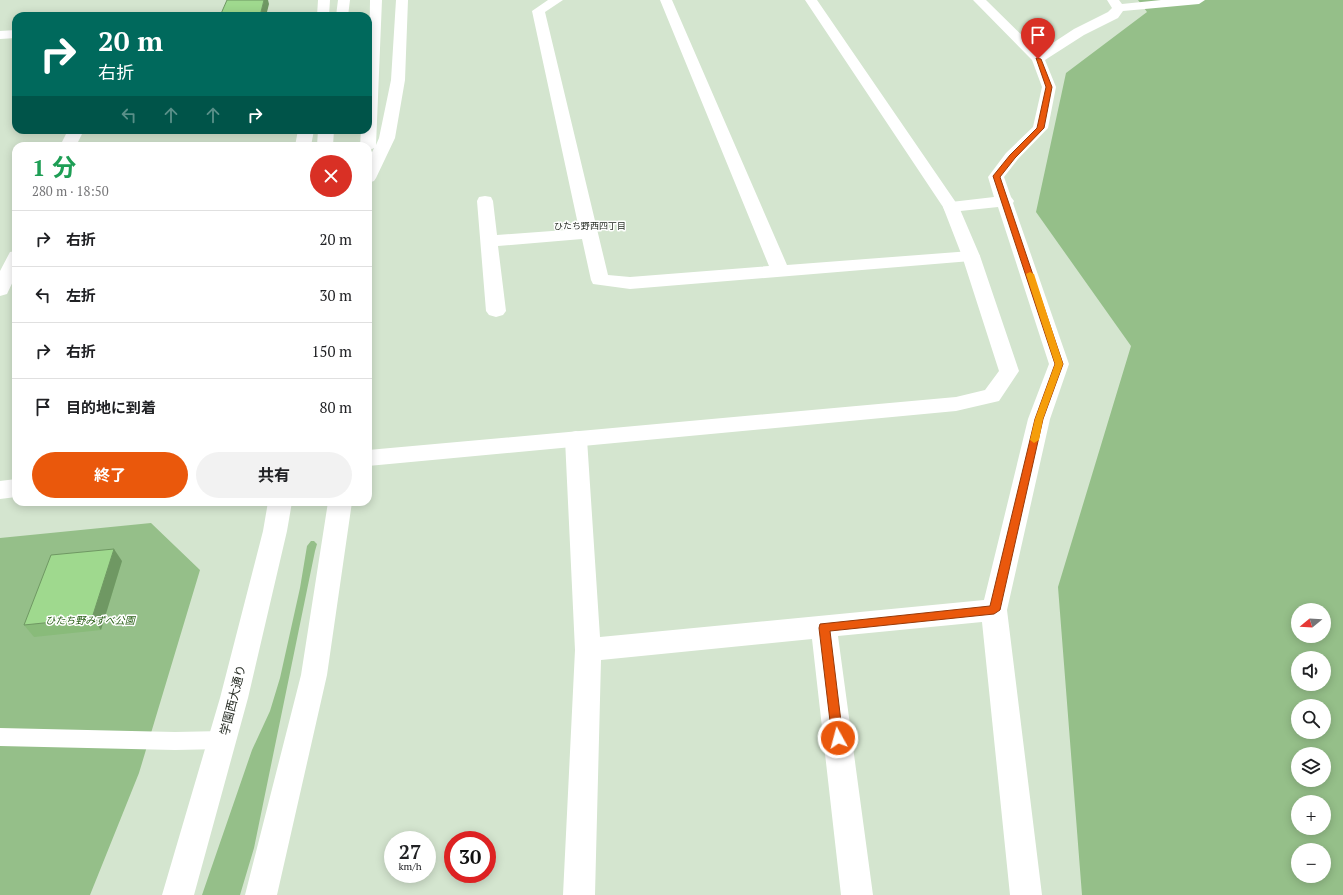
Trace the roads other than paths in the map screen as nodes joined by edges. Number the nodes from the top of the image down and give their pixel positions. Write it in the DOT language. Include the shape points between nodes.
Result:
graph roads {
  1 [pos="324,0"];
  2 [pos="344,0"];
  3 [pos="376,0"];
  4 [pos="402,0"];
  5 [pos="557,0"];
  6 [pos="666,0"];
  7 [pos="811,0"];
  8 [pos="979,0"];
  9 [pos="1199,0"];
  10 [pos="1116,4"];
  11 [pos="323,12"];
  12 [pos="342,12"];
  13 [pos="12,34"];
  14 [pos="0,35"];
  15 [pos="1038,59"];
  16 [pos="372,73"];
  17 [pos="372,170"];
  18 [pos="485,201"];
  19 [pos="1006,201"];
  20 [pos="951,207"];
  21 [pos="590,233"];
  22 [pos="489,241"];
  23 [pos="971,256"];
  24 [pos="12,264"];
  25 [pos="780,271"];
  26 [pos="1,287"];
  27 [pos="496,311"];
  28 [pos="576,439"];
  29 [pos="372,458"];
  30 [pos="12,488"];
  31 [pos="0,490"];
  32 [pos="279,506"];
  33 [pos="339,506"];
  34 [pos="994,610"];
  35 [pos="824,628"];
  36 [pos="588,650"];
  37 [pos="0,737"];
  38 [pos="223,740"];
  39 [pos="178,895"];
  40 [pos="261,895"];
  41 [pos="579,895"];
  42 [pos="857,895"];
  43 [pos="1026,895"];
  1 -- 11 [label="street"];
  2 -- 12 [label="street"];
  3 -- 16 [label="street"];
  4 -- 17 [label="street" via="398,80 387,138"];
  5 -- 21 [label="street" via="538,11"];
  6 -- 25 [label="street"];
  7 -- 20 [label="street"];
  8 -- 15 [label="street"];
  9 -- 10 [label="street"];
  10 -- 15 [label="street" via="1113,15 1079,32"];
  13 -- 14 [label="street"];
  15 -- 19 [label="street" via="1049,87 1040,128 996,176"];
  18 -- 22 [label="street"];
  19 -- 20 [label="street"];
  19 -- 34 [label="street" via="1059,364 1039,419"];
  20 -- 23 [label="street"];
  21 -- 22 [label="street"];
  21 -- 25 [label="street" via="600,280 630,283"];
  22 -- 27 [label="street"];
  23 -- 25 [label="street"];
  23 -- 28 [label="street" via="1009,371 992,396 956,404"];
  24 -- 26 [label="street"];
  28 -- 29 [label="street"];
  28 -- 36 [label="street"];
  30 -- 31 [label="street"];
  32 -- 38 [label="street, 学園西大通り"];
  33 -- 40 [label="street" via="314,675"];
  34 -- 35 [label="street"];
  34 -- 43 [label="street"];
  35 -- 36 [label="street"];
  35 -- 42 [label="street"];
  36 -- 41 [label="street"];
  37 -- 38 [label="lane"];
  38 -- 39 [label="street, 学園西大通り"];
}
